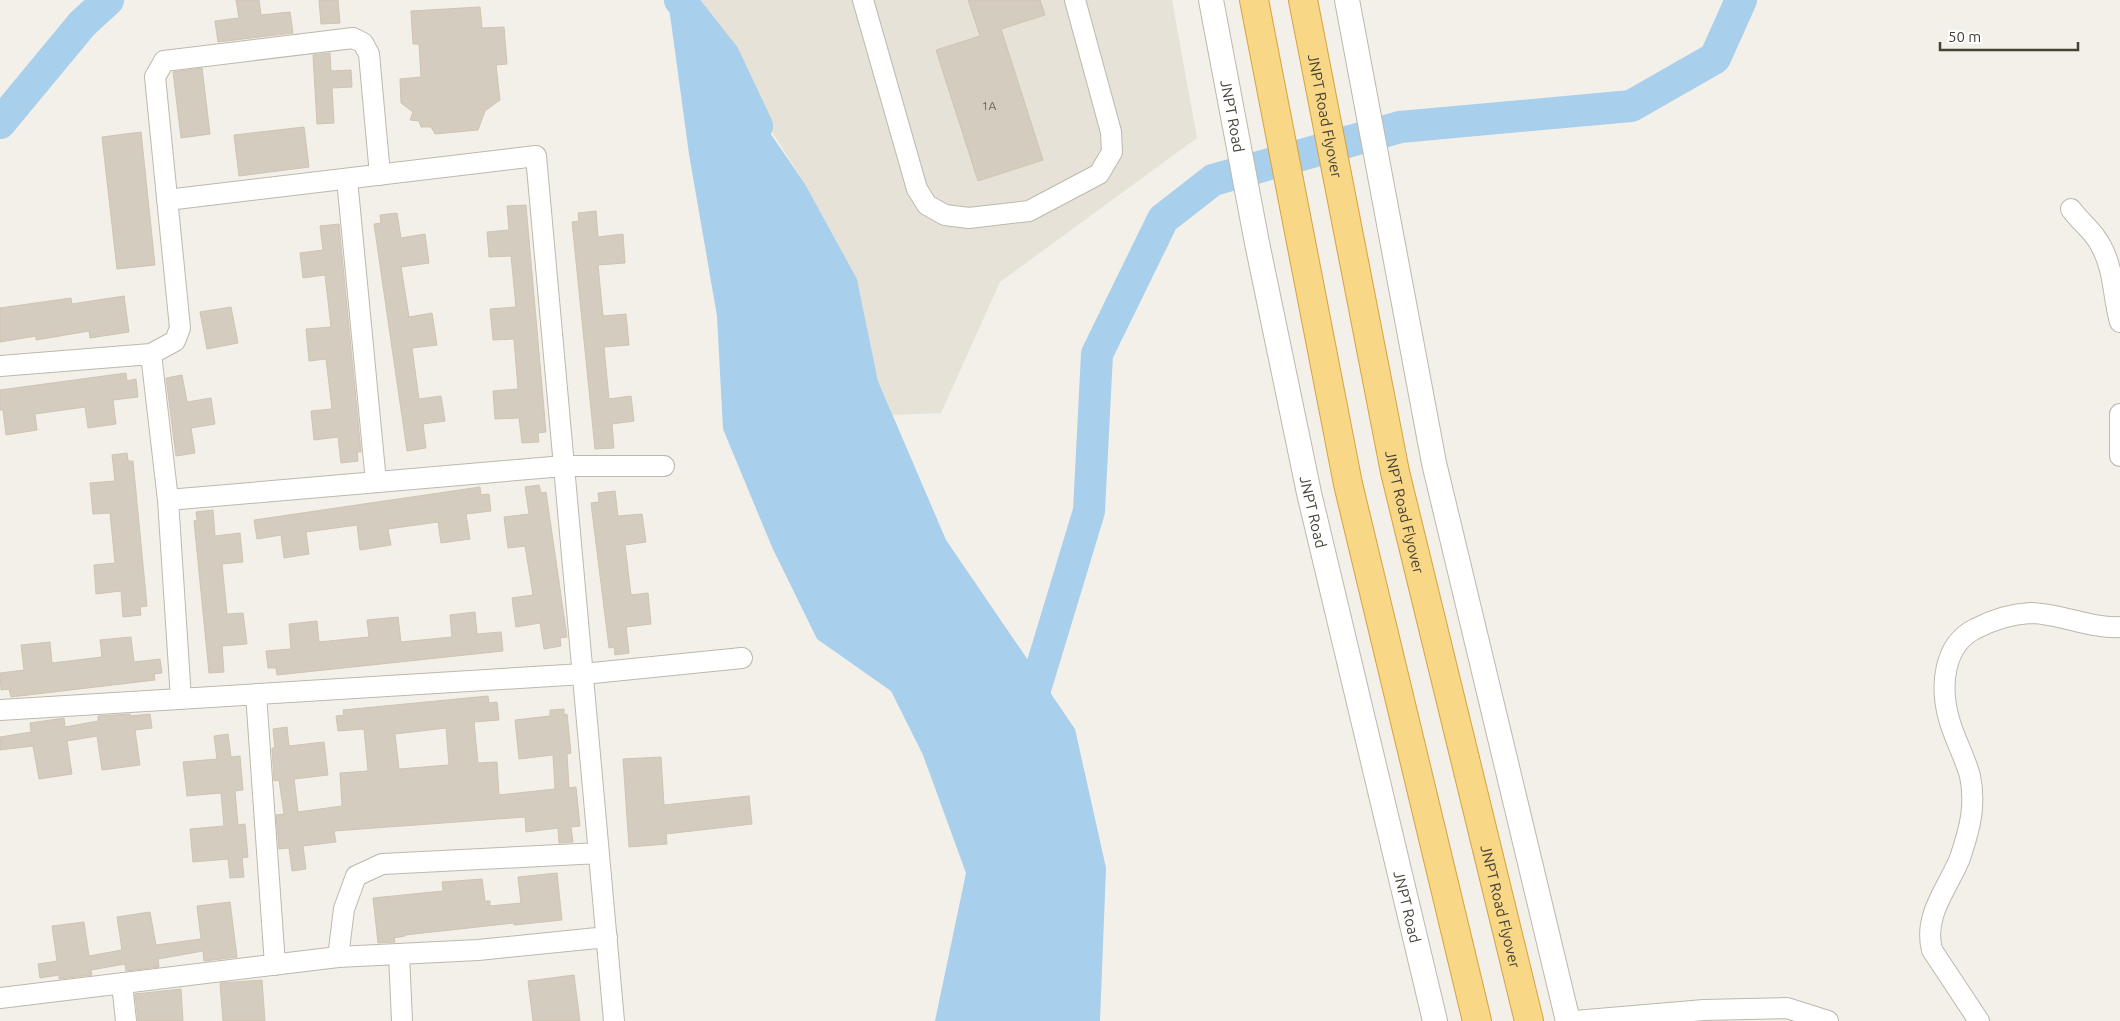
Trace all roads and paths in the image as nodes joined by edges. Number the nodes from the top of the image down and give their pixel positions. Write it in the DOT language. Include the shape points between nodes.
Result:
graph roads {
  1 [pos="864,0"];
  2 [pos="1075,0"];
  3 [pos="1211,0"];
  4 [pos="1254,0"];
  5 [pos="1303,0"];
  6 [pos="1348,3"];
  7 [pos="380,175"];
  8 [pos="347,179"];
  9 [pos="167,200"];
  10 [pos="2071,209"];
  11 [pos="2120,322"];
  12 [pos="151,354"];
  13 [pos="0,366"];
  14 [pos="2120,414"];
  15 [pos="2120,456"];
  16 [pos="564,466"];
  17 [pos="664,466"];
  18 [pos="376,482"];
  19 [pos="168,500"];
  20 [pos="2120,627"];
  21 [pos="742,658"];
  22 [pos="583,674"];
  23 [pos="256,694"];
  24 [pos="182,699"];
  25 [pos="0,710"];
  26 [pos="599,853"];
  27 [pos="607,937"];
  28 [pos="399,954"];
  29 [pos="338,957"];
  30 [pos="275,965"];
  31 [pos="122,983"];
  32 [pos="0,998"];
  33 [pos="126,1021"];
  34 [pos="402,1021"];
  35 [pos="614,1021"];
  36 [pos="1435,1021"];
  37 [pos="1477,1021"];
  38 [pos="1529,1021"];
  39 [pos="1568,1021"];
  40 [pos="1575,1021"];
  41 [pos="1828,1021"];
  42 [pos="1979,1021"];
  1 -- 2 [label="street" via="917,189 928,205 945,214 969,218 1029,211 1099,174 1112,152 1111,132"];
  3 -- 36 [label="street, JNPT Road" via="1308,493"];
  4 -- 37 [label="highway" via="1348,484"];
  5 -- 38 [label="highway, JNPT Road Flyover" via="1395,472"];
  6 -- 39 [label="street" via="1434,463"];
  7 -- 8 [label="street"];
  7 -- 9 [label="street" via="369,54 363,44 352,38 334,40 164,61 155,77"];
  7 -- 16 [label="street" via="536,156"];
  8 -- 9 [label="street"];
  8 -- 18 [label="street"];
  9 -- 12 [label="street" via="180,328 175,341"];
  10 -- 11 [label="street" via="2094,234 2110,265"];
  12 -- 13 [label="street"];
  12 -- 19 [label="street"];
  14 -- 15 [label="street"];
  16 -- 17 [label="street"];
  16 -- 18 [label="street"];
  16 -- 22 [label="street"];
  18 -- 19 [label="street"];
  19 -- 24 [label="street"];
  20 -- 42 [label="street" via="2030,613 1987,623 1967,633 1952,649 1944,698 1973,795 1971,819 1960,858 1930,920 1929,938 1932,950"];
  21 -- 22 [label="street"];
  22 -- 23 [label="street"];
  22 -- 26 [label="street"];
  23 -- 24 [label="street"];
  23 -- 30 [label="street"];
  24 -- 25 [label="street"];
  26 -- 27 [label="street"];
  26 -- 29 [label="street" via="382,864 356,876 344,909"];
  27 -- 28 [label="street"];
  27 -- 35 [label="street"];
  28 -- 29 [label="street"];
  28 -- 34 [label="street"];
  29 -- 30 [label="street"];
  30 -- 31 [label="street"];
  31 -- 32 [label="street"];
  31 -- 33 [label="street"];
  40 -- 41 [label="street" via="1704,1010 1787,1008"];
}
